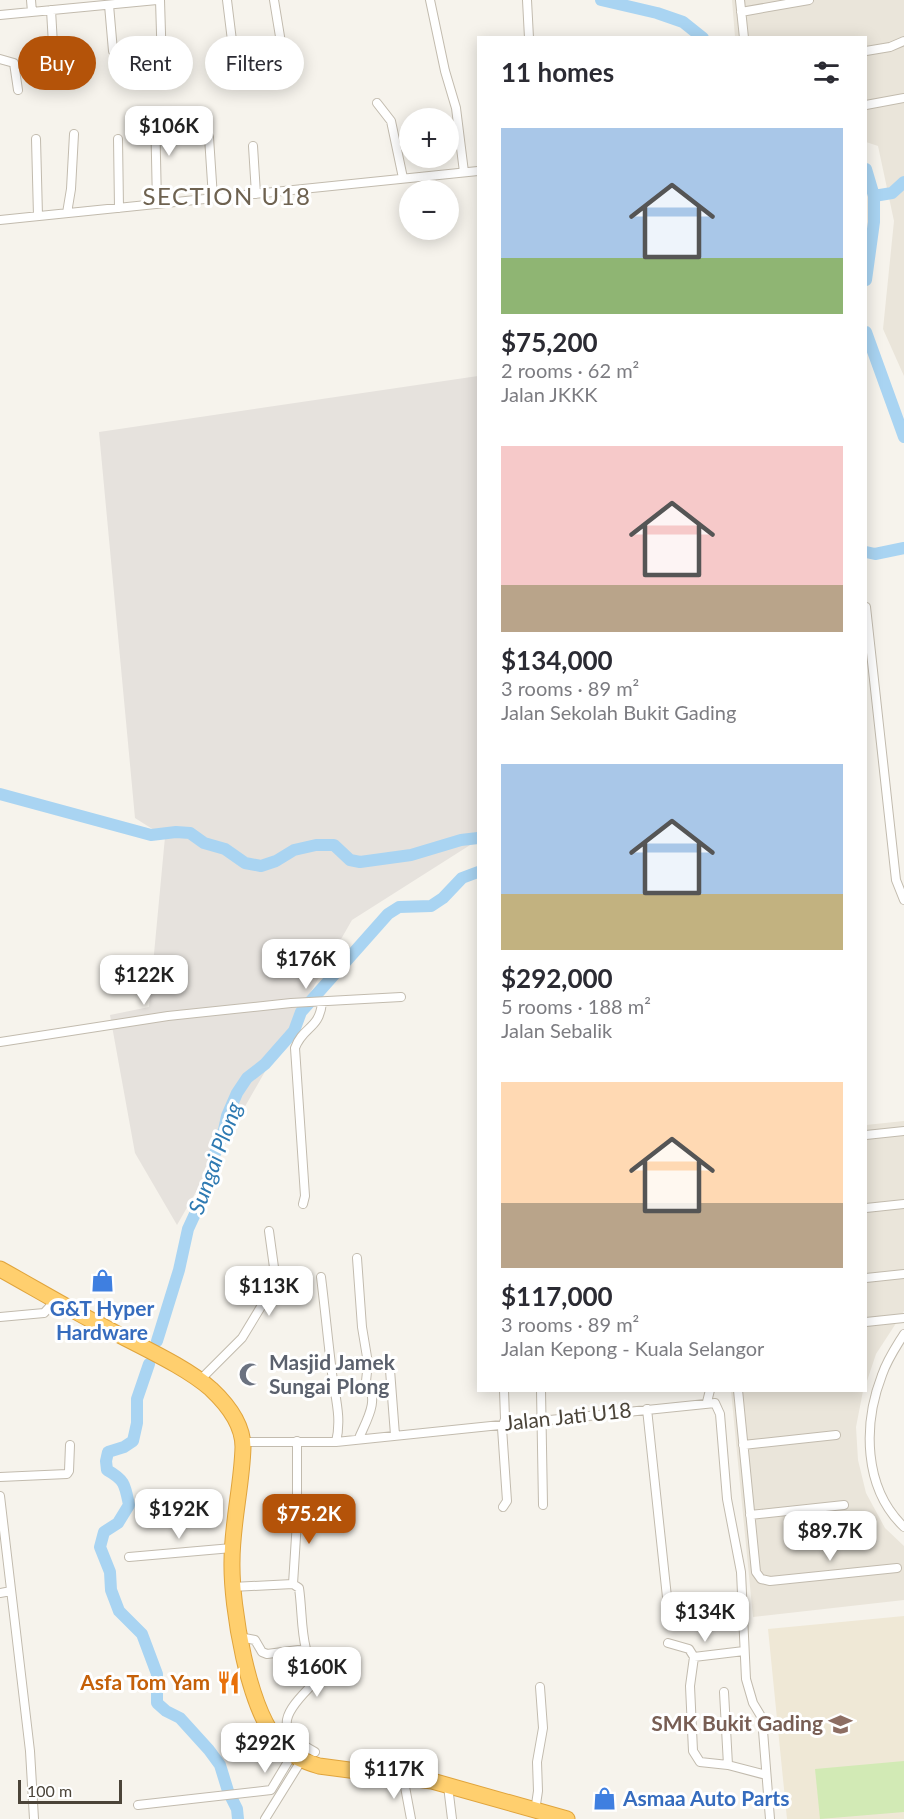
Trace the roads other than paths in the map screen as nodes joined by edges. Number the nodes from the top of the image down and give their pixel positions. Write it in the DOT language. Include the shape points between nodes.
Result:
graph roads {
  1 [pos="31,0"];
  2 [pos="157,0"];
  3 [pos="227,0"];
  4 [pos="274,0"];
  5 [pos="430,0"];
  6 [pos="527,0"];
  7 [pos="740,0"];
  8 [pos="809,0"];
  9 [pos="114,3"];
  10 [pos="51,10"];
  11 [pos="32,12"];
  12 [pos="741,12"];
  13 [pos="0,15"];
  14 [pos="52,36"];
  15 [pos="113,36"];
  16 [pos="160,36"];
  17 [pos="231,36"];
  18 [pos="280,36"];
  19 [pos="529,36"];
  20 [pos="744,36"];
  21 [pos="904,41"];
  22 [pos="867,51"];
  23 [pos="0,59"];
  24 [pos="18,90"];
  25 [pos="904,98"];
  26 [pos="377,103"];
  27 [pos="867,105"];
  28 [pos="155,111"];
  29 [pos="74,134"];
  30 [pos="209,136"];
  31 [pos="36,139"];
  32 [pos="118,139"];
  33 [pos="253,146"];
  34 [pos="477,171"];
  35 [pos="464,172"];
  36 [pos="403,178"];
  37 [pos="256,194"];
  38 [pos="213,198"];
  39 [pos="157,204"];
  40 [pos="119,208"];
  41 [pos="67,213"];
  42 [pos="38,216"];
  43 [pos="0,220"];
  44 [pos="867,616"];
  45 [pos="904,900"];
  46 [pos="401,997"];
  47 [pos="322,1003"];
  48 [pos="0,1042"];
  49 [pos="904,1131"];
  50 [pos="867,1135"];
  51 [pos="303,1204"];
  52 [pos="904,1204"];
  53 [pos="867,1208"];
  54 [pos="269,1231"];
  55 [pos="357,1258"];
  56 [pos="0,1269"];
  57 [pos="904,1274"];
  58 [pos="321,1277"];
  59 [pos="867,1278"];
  60 [pos="56,1300"];
  61 [pos="0,1317"];
  62 [pos="904,1318"];
  63 [pos="867,1322"];
  64 [pos="904,1334"];
  65 [pos="390,1371"];
  66 [pos="199,1381"];
  67 [pos="504,1392"];
  68 [pos="541,1392"];
  69 [pos="710,1392"];
  70 [pos="738,1392"];
  71 [pos="707,1402"];
  72 [pos="647,1409"];
  73 [pos="542,1420"];
  74 [pos="503,1424"];
  75 [pos="395,1435"];
  76 [pos="836,1436"];
  77 [pos="359,1438"];
  78 [pos="297,1441"];
  79 [pos="243,1442"];
  80 [pos="336,1442"];
  81 [pos="70,1445"];
  82 [pos="743,1445"];
  83 [pos="0,1477"];
  84 [pos="0,1501"];
  85 [pos="543,1505"];
  86 [pos="844,1505"];
  87 [pos="503,1507"];
  88 [pos="750,1515"];
  89 [pos="904,1527"];
  90 [pos="232,1548"];
  91 [pos="129,1557"];
  92 [pos="897,1568"];
  93 [pos="293,1584"];
  94 [pos="232,1587"];
  95 [pos="11,1592"];
  96 [pos="0,1593"];
  97 [pos="669,1616"];
  98 [pos="239,1637"];
  99 [pos="668,1643"];
  100 [pos="306,1649"];
  101 [pos="744,1651"];
  102 [pos="694,1657"];
  103 [pos="540,1688"];
  104 [pos="724,1692"];
  105 [pos="315,1752"];
  106 [pos="297,1758"];
  107 [pos="728,1765"];
  108 [pos="766,1775"];
  109 [pos="403,1776"];
  110 [pos="448,1786"];
  111 [pos="270,1790"];
  112 [pos="279,1796"];
  113 [pos="138,1805"];
  114 [pos="535,1811"];
  115 [pos="34,1819"];
  116 [pos="265,1819"];
  117 [pos="411,1819"];
  118 [pos="452,1819"];
  119 [pos="567,1819"];
  120 [pos="770,1819"];
  1 -- 11 [label="street"];
  2 -- 9 [label="street"];
  2 -- 16 [label="street"];
  3 -- 17 [label="street"];
  4 -- 18 [label="street"];
  5 -- 35 [label="street" via="456,108"];
  6 -- 19 [label="street"];
  7 -- 12 [label="street"];
  8 -- 12 [label="street"];
  9 -- 10 [label="street"];
  9 -- 15 [label="street"];
  10 -- 11 [label="street"];
  10 -- 14 [label="street"];
  11 -- 13 [label="street"];
  12 -- 20 [label="street"];
  21 -- 22 [label="street"];
  23 -- 24 [label="street" via="14,63"];
  25 -- 27 [label="street"];
  26 -- 36 [label="street" via="391,121"];
  28 -- 39 [label="street"];
  29 -- 41 [label="street"];
  30 -- 38 [label="street"];
  31 -- 42 [label="street"];
  32 -- 40 [label="street"];
  33 -- 37 [label="street"];
  34 -- 35 [label="street"];
  35 -- 36 [label="street"];
  36 -- 37 [label="street"];
  37 -- 38 [label="street"];
  38 -- 39 [label="street"];
  39 -- 40 [label="street"];
  40 -- 41 [label="street"];
  41 -- 42 [label="street"];
  42 -- 43 [label="street"];
  44 -- 45 [label="street" via="896,880"];
  46 -- 47 [label="street"];
  47 -- 48 [label="street" via="142,1019"];
  47 -- 51 [label="street" via="318,1021 296,1048"];
  49 -- 50 [label="street"];
  52 -- 53 [label="street"];
  54 -- 66 [label="street" via="276,1282 242,1338"];
  55 -- 77 [label="street" via="368,1363 366,1381 373,1390 371,1410"];
  56 -- 60 [label="highway"];
  57 -- 59 [label="street"];
  58 -- 80 [label="street" via="338,1403"];
  60 -- 61 [label="street" via="44,1313"];
  60 -- 66 [label="highway"];
  62 -- 63 [label="street"];
  64 -- 89 [label="street" via="875,1394 870,1442 872,1468 880,1491"];
  65 -- 75 [label="street"];
  66 -- 79 [label="highway" via="235,1417"];
  67 -- 74 [label="street"];
  68 -- 73 [label="street"];
  69 -- 71 [label="street"];
  70 -- 82 [label="street"];
  71 -- 72 [label="street, Jalan Jati U18"];
  71 -- 101 [label="street" via="715,1403 720,1414 727,1499 741,1572"];
  72 -- 73 [label="street, Jalan Jati U18"];
  72 -- 97 [label="street"];
  73 -- 74 [label="street, Jalan Jati U18"];
  73 -- 85 [label="street"];
  74 -- 75 [label="street, Jalan Jati U18"];
  74 -- 87 [label="street" via="507,1501"];
  75 -- 77 [label="street, Jalan Jati U18"];
  76 -- 82 [label="street"];
  77 -- 80 [label="street, Jalan Jati U18"];
  78 -- 79 [label="street, Jalan Jati U18"];
  78 -- 80 [label="street, Jalan Jati U18"];
  78 -- 93 [label="street"];
  79 -- 90 [label="highway"];
  81 -- 83 [label="street" via="67,1474"];
  82 -- 88 [label="street"];
  84 -- 95 [label="street"];
  86 -- 88 [label="street"];
  88 -- 92 [label="street" via="756,1572 761,1579"];
  90 -- 91 [label="street"];
  90 -- 94 [label="highway"];
  93 -- 94 [label="street"];
  93 -- 100 [label="street" via="299,1588"];
  94 -- 98 [label="highway"];
  95 -- 96 [label="street"];
  95 -- 115 [label="street"];
  98 -- 100 [label="street" via="255,1640 267,1654"];
  98 -- 106 [label="highway" via="267,1725 279,1743"];
  99 -- 102 [label="street" via="689,1649"];
  100 -- 105 [label="street" via="318,1677 288,1712 286,1721 291,1736"];
  101 -- 102 [label="street"];
  101 -- 108 [label="street" via="746,1679 762,1718"];
  102 -- 107 [label="street" via="690,1686 693,1752 700,1762"];
  103 -- 114 [label="street" via="543,1728"];
  104 -- 107 [label="street"];
  106 -- 109 [label="highway" via="319,1766"];
  106 -- 111 [label="street"];
  106 -- 112 [label="street"];
  107 -- 108 [label="street"];
  108 -- 120 [label="street"];
  109 -- 110 [label="highway"];
  109 -- 117 [label="street"];
  110 -- 114 [label="highway"];
  110 -- 118 [label="street"];
  111 -- 112 [label="street"];
  111 -- 113 [label="street"];
  112 -- 116 [label="street"];
  114 -- 119 [label="highway"];
}
